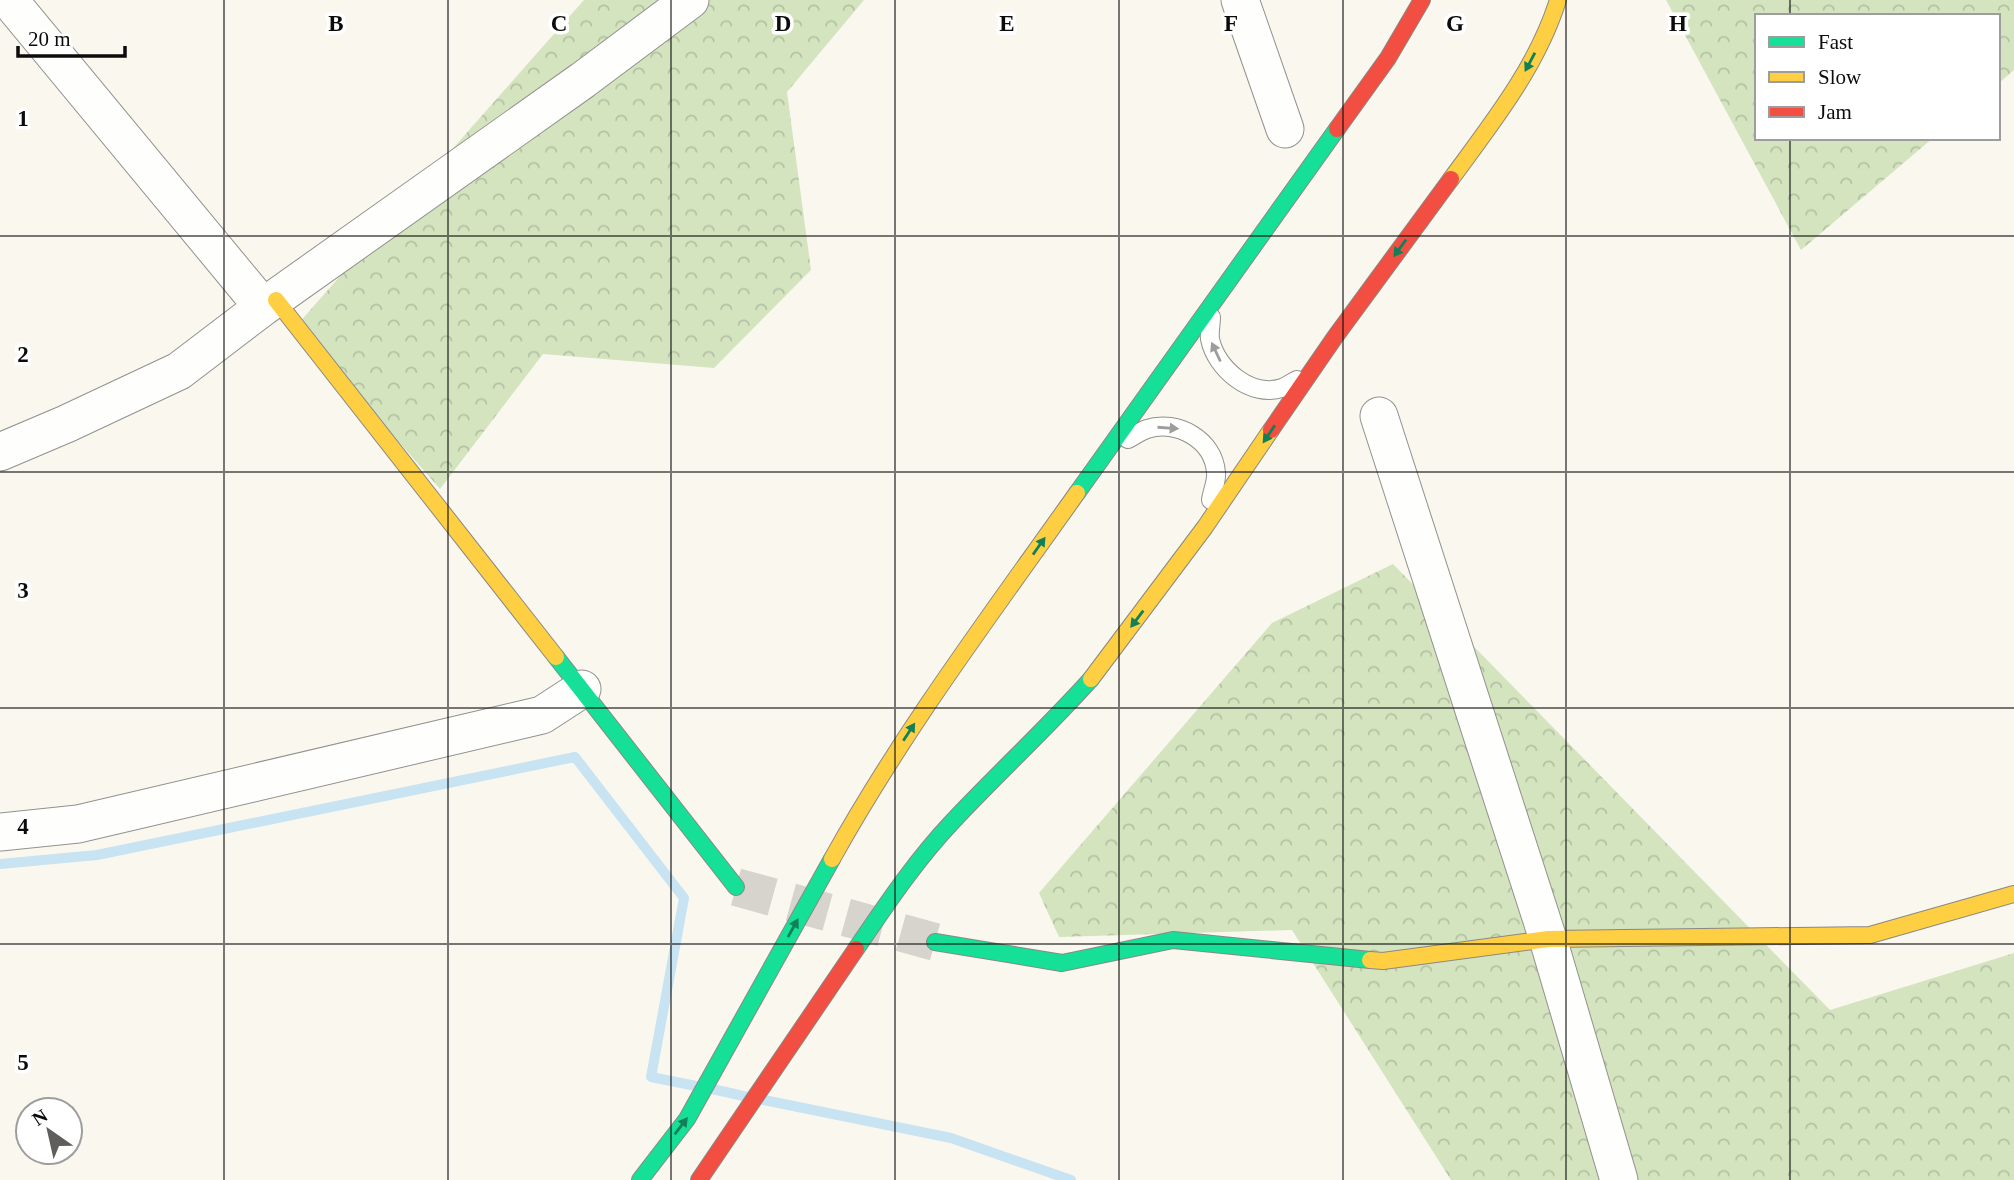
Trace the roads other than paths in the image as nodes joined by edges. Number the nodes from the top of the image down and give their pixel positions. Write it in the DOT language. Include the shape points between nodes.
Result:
graph roads {
  1 [pos="9,0"];
  2 [pos="690,0"];
  3 [pos="1240,0"];
  4 [pos="1422,0"];
  5 [pos="1558,0"];
  6 [pos="1285,129"];
  7 [pos="270,304"];
  8 [pos="1212,304"];
  9 [pos="1312,371"];
  10 [pos="1378,416"];
  11 [pos="0,452"];
  12 [pos="1107,452"];
  13 [pos="1205,527"];
  14 [pos="582,689"];
  15 [pos="0,832"];
  16 [pos="736,887"];
  17 [pos="2014,894"];
  18 [pos="1548,939"];
  19 [pos="935,942"];
  20 [pos="640,1180"];
  21 [pos="699,1180"];
  22 [pos="1619,1180"];
  1 -- 7 [label="street"];
  2 -- 7 [label="street"];
  3 -- 6 [label="street"];
  4 -- 8 [label="main road" via="1388,58"];
  5 -- 9 [label="main road, one-way" via="1510,99"];
  7 -- 11 [label="street" via="179,371"];
  7 -- 14 [label="main road"];
  9 -- 8 [label="lane, one-way" via="1281,389 1259,389 1238,380 1219,361 1210,338"];
  8 -- 12 [label="main road"];
  9 -- 13 [label="main road, one-way"];
  10 -- 18 [label="street"];
  12 -- 13 [label="lane, one-way" via="1146,429 1167,426 1188,431 1208,449 1216,473"];
  20 -- 12 [label="main road, one-way" via="687,1119 857,814 930,698"];
  13 -- 21 [label="main road, one-way" via="1100,669 952,822 899,887"];
  14 -- 15 [label="street" via="542,715 78,824"];
  14 -- 16 [label="main road"];
  17 -- 18 [label="main road" via="1870,935"];
  18 -- 19 [label="main road" via="1383,961 1173,940 1062,962"];
  18 -- 22 [label="street"];
}
